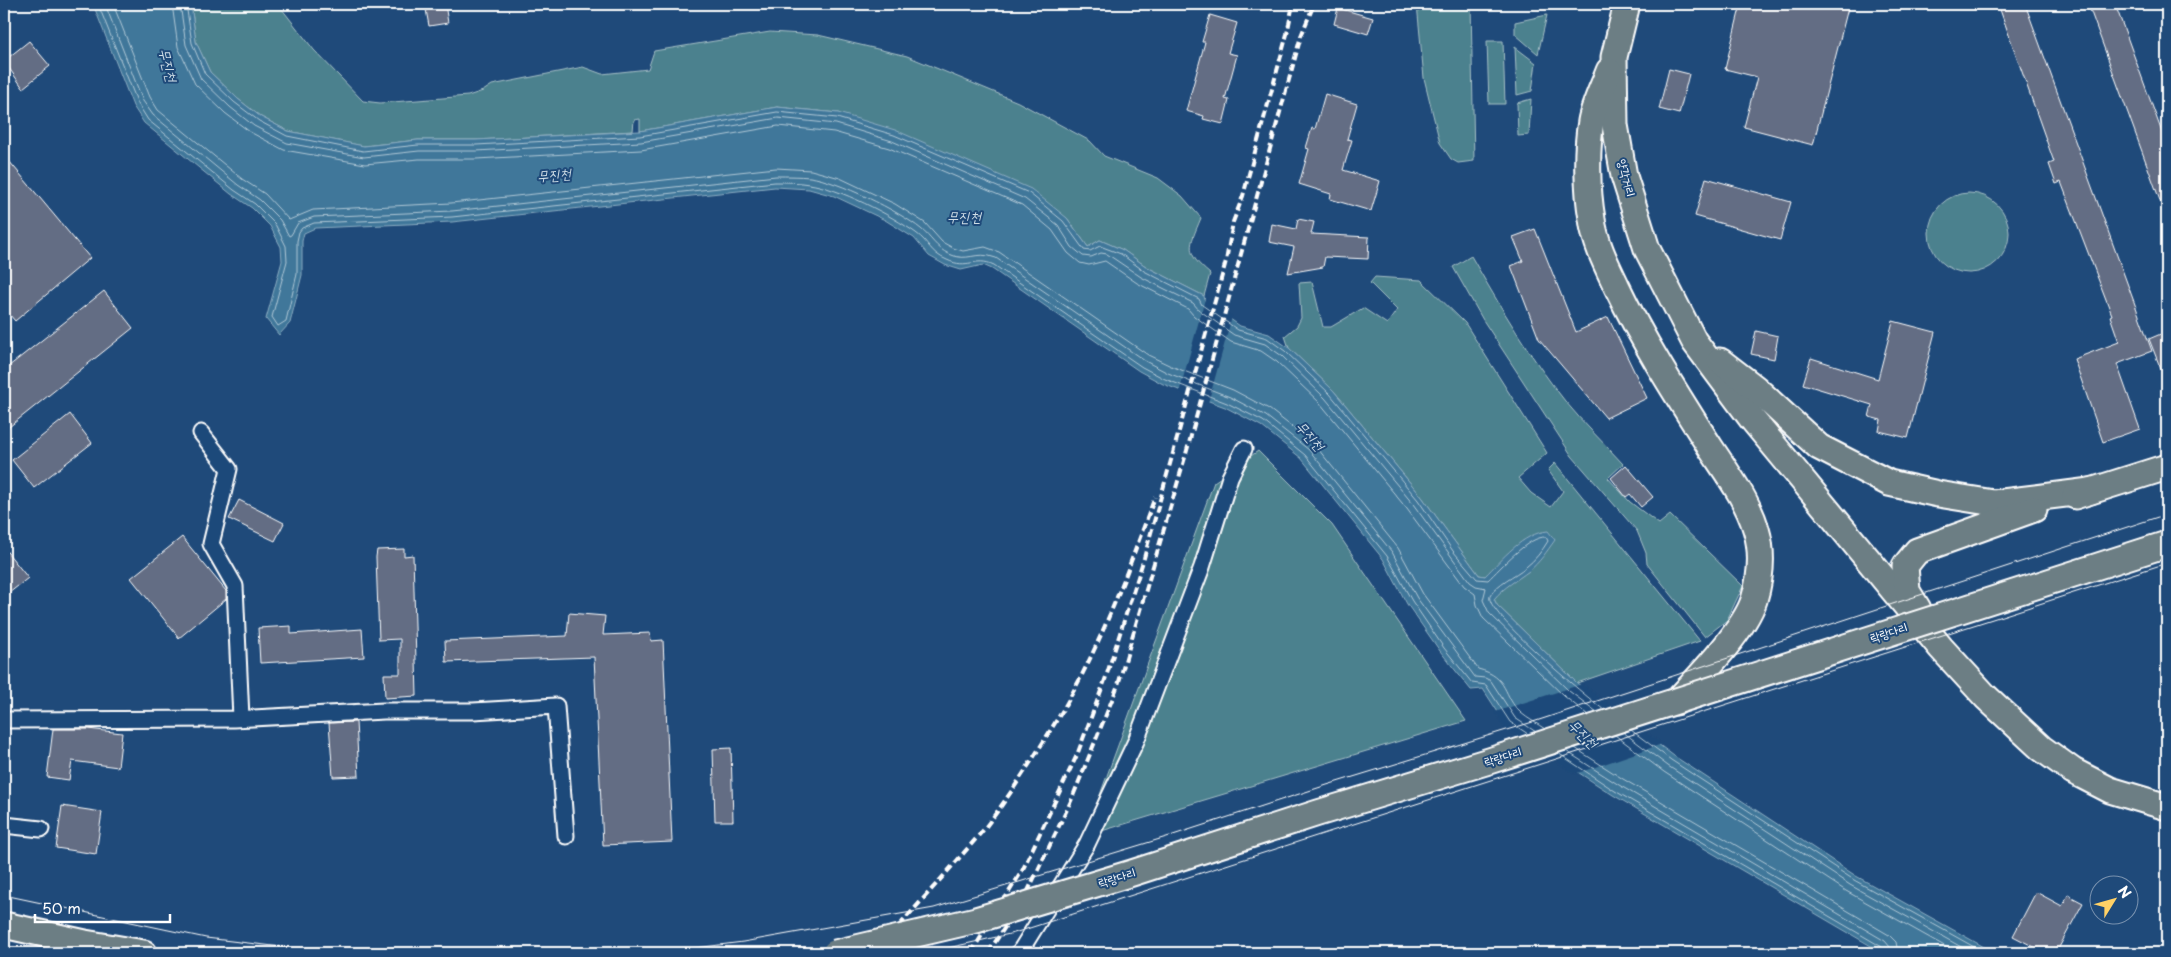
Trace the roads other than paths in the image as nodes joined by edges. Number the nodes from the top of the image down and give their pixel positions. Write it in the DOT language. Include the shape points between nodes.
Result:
graph roads {
  1 [pos="1627,4"];
  2 [pos="1614,57"];
  3 [pos="1694,341"];
  4 [pos="201,433"];
  5 [pos="1244,450"];
  6 [pos="2167,467"];
  7 [pos="2090,491"];
  8 [pos="2167,544"];
  9 [pos="1941,648"];
  10 [pos="1676,702"];
  11 [pos="241,718"];
  12 [pos="4,720"];
  13 [pos="2167,807"];
  14 [pos="4,825"];
  15 [pos="41,829"];
  16 [pos="566,836"];
  17 [pos="4,925"];
  18 [pos="144,953"];
  19 [pos="835,953"];
  20 [pos="1018,953"];
  1 -- 2 [label="main road, 양각거리"];
  2 -- 3 [label="main road, 양각거리" via="1615,125 1624,176 1648,249"];
  2 -- 10 [label="main road" via="1591,120 1589,185 1592,221 1604,259 1637,326 1747,505 1760,549 1760,576 1754,602 1746,617"];
  3 -- 7 [label="main road" via="1755,388 1819,447 1889,484 1994,503"];
  3 -- 9 [label="main road, 양각거리" via="1752,419"];
  4 -- 11 [label="street" via="228,469 211,544 236,586"];
  5 -- 20 [label="street" via="1230,478 1202,567 1136,741 1087,844"];
  6 -- 7 [label="main road"];
  7 -- 9 [label="main road" via="1918,551 1905,566 1907,590"];
  8 -- 10 [label="main road, 락랑다리, bridge"];
  9 -- 13 [label="main road" via="1986,697 2041,748 2073,771 2110,790"];
  10 -- 19 [label="main road, 락랑다리, bridge" via="1105,882 976,920"];
  11 -- 12 [label="street"];
  11 -- 16 [label="street" via="556,706"];
  14 -- 15 [label="street"];
  17 -- 18 [label="main road"];
}
